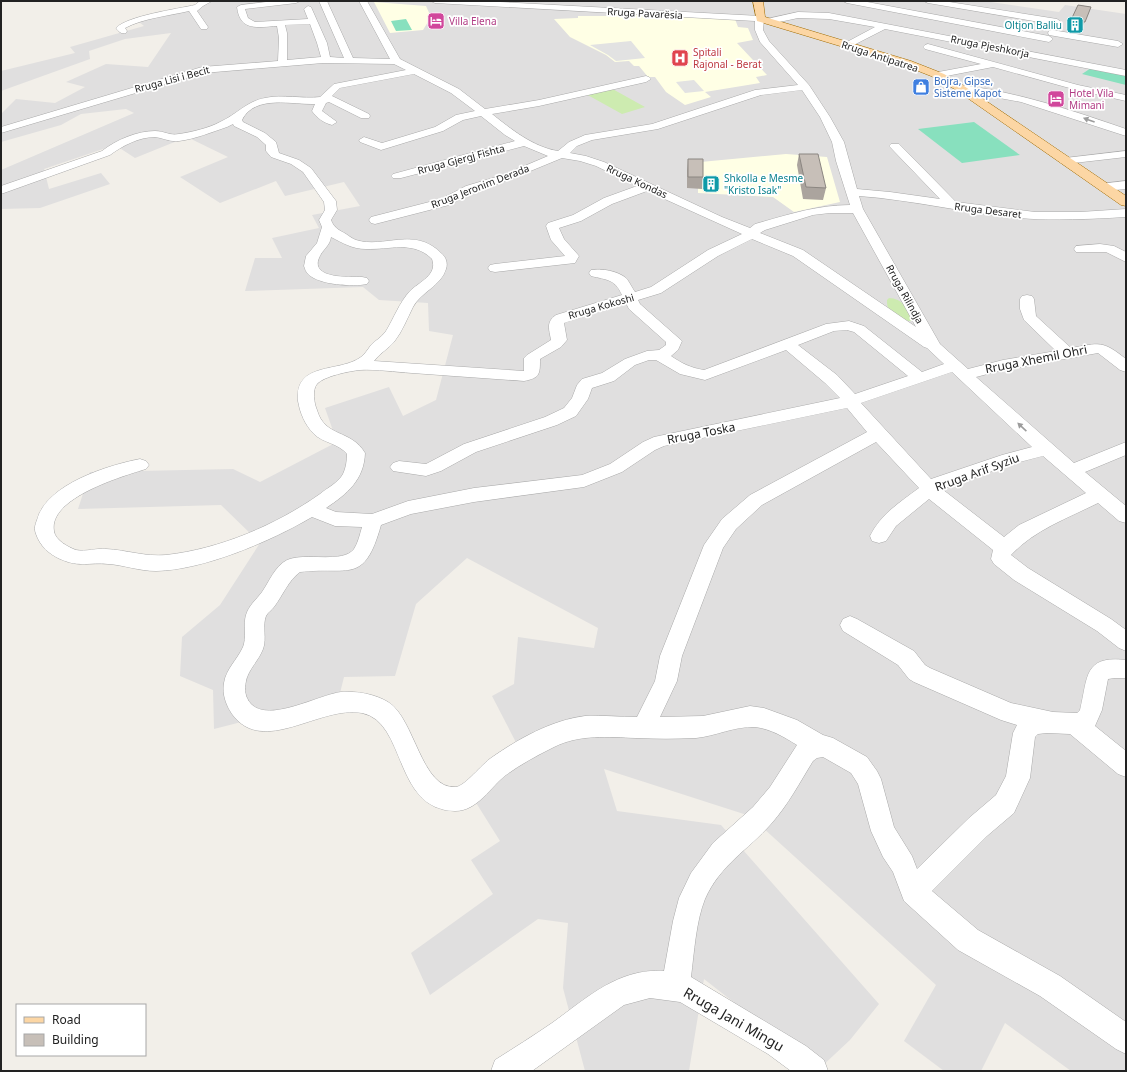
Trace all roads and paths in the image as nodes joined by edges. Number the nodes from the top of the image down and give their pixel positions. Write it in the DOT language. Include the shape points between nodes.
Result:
graph roads {
  1 [pos="208,1"];
  2 [pos="296,1"];
  3 [pos="303,1"];
  4 [pos="323,1"];
  5 [pos="363,1"];
  6 [pos="435,1"];
  7 [pos="443,1"];
  8 [pos="618,1"];
  9 [pos="758,1"];
  10 [pos="847,1"];
  11 [pos="928,1"];
  12 [pos="459,2"];
  13 [pos="476,2"];
  14 [pos="249,3"];
  15 [pos="509,3"];
  16 [pos="881,3"];
  17 [pos="544,4"];
  18 [pos="580,5"];
  19 [pos="196,7"];
  20 [pos="287,10"];
  21 [pos="614,11"];
  22 [pos="1062,12"];
  23 [pos="271,14"];
  24 [pos="765,20"];
  25 [pos="854,20"];
  26 [pos="312,21"];
  27 [pos="1057,22"];
  28 [pos="885,26"];
  29 [pos="204,27"];
  30 [pos="123,31"];
  31 [pos="870,34"];
  32 [pos="1051,36"];
  33 [pos="885,37"];
  34 [pos="848,45"];
  35 [pos="920,45"];
  36 [pos="1120,47"];
  37 [pos="1032,54"];
  38 [pos="1042,56"];
  39 [pos="326,60"];
  40 [pos="350,61"];
  41 [pos="396,61"];
  42 [pos="283,64"];
  43 [pos="999,64"];
  44 [pos="416,71"];
  45 [pos="1126,73"];
  46 [pos="936,75"];
  47 [pos="646,79"];
  48 [pos="805,88"];
  49 [pos="960,88"];
  50 [pos="1126,99"];
  51 [pos="322,100"];
  52 [pos="1126,102"];
  53 [pos="484,113"];
  54 [pos="238,116"];
  55 [pos="365,116"];
  56 [pos="332,122"];
  57 [pos="1,130"];
  58 [pos="1126,133"];
  59 [pos="364,140"];
  60 [pos="524,142"];
  61 [pos="895,146"];
  62 [pos="1126,154"];
  63 [pos="560,155"];
  64 [pos="1065,161"];
  65 [pos="397,176"];
  66 [pos="1126,185"];
  67 [pos="648,186"];
  68 [pos="1104,187"];
  69 [pos="1,190"];
  70 [pos="851,192"];
  71 [pos="1126,202"];
  72 [pos="953,206"];
  73 [pos="858,209"];
  74 [pos="1126,213"];
  75 [pos="375,220"];
  76 [pos="328,228"];
  77 [pos="750,233"];
  78 [pos="1081,249"];
  79 [pos="1126,258"];
  80 [pos="495,268"];
  81 [pos="596,273"];
  82 [pos="362,281"];
  83 [pos="893,294"];
  84 [pos="630,297"];
  85 [pos="1027,299"];
  86 [pos="872,303"];
  87 [pos="787,343"];
  88 [pos="934,347"];
  89 [pos="1067,353"];
  90 [pos="660,355"];
  91 [pos="360,364"];
  92 [pos="1126,367"];
  93 [pos="960,370"];
  94 [pos="919,378"];
  95 [pos="852,401"];
  96 [pos="879,433"];
  97 [pos="1126,448"];
  98 [pos="1046,449"];
  99 [pos="140,465"];
  100 [pos="399,467"];
  101 [pos="1072,471"];
  102 [pos="930,489"];
  103 [pos="1100,494"];
  104 [pos="313,508"];
  105 [pos="1126,516"];
  106 [pos="373,521"];
  107 [pos="879,536"];
  108 [pos="1005,549"];
  109 [pos="850,625"];
  110 [pos="1126,642"];
  111 [pos="1126,670"];
  112 [pos="1068,723"];
  113 [pos="644,728"];
  114 [pos="819,746"];
  115 [pos="1126,766"];
  116 [pos="913,892"];
  117 [pos="674,986"];
  118 [pos="1126,1039"];
  119 [pos="506,1071"];
  120 [pos="813,1071"];
  1 -- 19 [label="street"];
  2 -- 20 [label="street"];
  3 -- 26 [label="street"];
  4 -- 40 [label="street"];
  5 -- 41 [label="street"];
  6 -- 7 [label="street, Rruga Pavarësia"];
  7 -- 12 [label="street, Rruga Pavarësia"];
  8 -- 21 [label="street"];
  9 -- 24 [label="main road"];
  10 -- 16 [label="street"];
  11 -- 27 [label="street"];
  12 -- 13 [label="street, Rruga Pavarësia"];
  13 -- 15 [label="street, Rruga Pavarësia"];
  14 -- 23 [label="street"];
  14 -- 23 [label="street" via="241,8 242,15 248,23 255,25"];
  15 -- 17 [label="street, Rruga Pavarësia"];
  16 -- 25 [label="street"];
  16 -- 32 [label="street"];
  17 -- 18 [label="street, Rruga Pavarësia"];
  18 -- 21 [label="street, Rruga Pavarësia"];
  19 -- 29 [label="street" via="193,11"];
  19 -- 30 [label="street" via="135,21 120,28"];
  20 -- 23 [label="street"];
  20 -- 23 [label="street"];
  20 -- 26 [label="street"];
  21 -- 24 [label="street, Rruga Pavarësia" via="648,10"];
  22 -- 27 [label="street"];
  23 -- 42 [label="street" via="283,28"];
  24 -- 25 [label="street, Rruga Pavarësia" via="809,15"];
  24 -- 34 [label="main road, Rruga Antipatrea"];
  24 -- 48 [label="street, Rruga Rilindja" via="759,30 765,42"];
  25 -- 28 [label="street, Rruga Pjeshkorja"];
  26 -- 39 [label="street"];
  27 -- 32 [label="street"];
  28 -- 31 [label="street"];
  28 -- 37 [label="street, Rruga Pjeshkorja"];
  31 -- 33 [label="street"];
  31 -- 34 [label="street"];
  32 -- 36 [label="street"];
  32 -- 38 [label="street"];
  34 -- 46 [label="main road, Rruga Antipatrea" via="907,63"];
  35 -- 43 [label="street"];
  37 -- 38 [label="street, Rruga Pjeshkorja"];
  37 -- 43 [label="street"];
  38 -- 45 [label="street, Rruga Pjeshkorja" via="1114,67"];
  39 -- 40 [label="street, Rruga Lisi i Becit"];
  39 -- 42 [label="street, Rruga Lisi i Becit"];
  40 -- 41 [label="street, Rruga Lisi i Becit"];
  41 -- 44 [label="street, Rruga Kondas"];
  42 -- 57 [label="street, Rruga Lisi i Becit" via="219,67 196,71"];
  43 -- 46 [label="street"];
  43 -- 50 [label="street"];
  44 -- 51 [label="street" via="338,86 331,89"];
  44 -- 53 [label="street, Rruga Kondas" via="455,91"];
  46 -- 49 [label="main road, Rruga Antipatrea"];
  47 -- 53 [label="street"];
  48 -- 63 [label="street, Rruga Jeronim Derada" via="759,92 659,126 589,137 573,144"];
  48 -- 70 [label="street, Rruga Rilindja" via="822,111 838,142"];
  58 -- 49 [label="street, one-way" via="1046,105"];
  49 -- 64 [label="main road, Rruga Antipatrea"];
  50 -- 52 [label="street"];
  51 -- 54 [label="street" via="261,101"];
  51 -- 55 [label="street" via="334,100"];
  51 -- 56 [label="street" via="317,111"];
  53 -- 59 [label="street" via="460,117 439,129 381,147"];
  53 -- 60 [label="street, Rruga Kondas"];
  54 -- 69 [label="street" via="223,124 186,136 172,138 154,134 128,140 106,153"];
  54 -- 76 [label="street" via="238,124 261,135 272,144 273,154 298,163 311,174 330,201 330,210 325,219"];
  60 -- 63 [label="street, Rruga Kondas"];
  60 -- 65 [label="street, Rruga Gjergj Fishta"];
  61 -- 72 [label="street"];
  62 -- 64 [label="street"];
  63 -- 67 [label="street, Rruga Kondas" via="592,160"];
  63 -- 75 [label="street, Rruga Jeronim Derada" via="470,189 445,202"];
  64 -- 68 [label="main road, Rruga Antipatrea"];
  66 -- 68 [label="street"];
  67 -- 77 [label="street, Rruga Kondas"];
  67 -- 80 [label="street" via="608,201 577,218 552,226 558,240 572,256 570,260"];
  68 -- 71 [label="main road, Rruga Antipatrea"];
  70 -- 72 [label="street, Rruga Desaret" via="881,194"];
  70 -- 73 [label="street, Rruga Rilindja"];
  72 -- 74 [label="street, Rruga Desaret" via="1026,215"];
  73 -- 77 [label="street, Rruga Kokoshi" via="812,212 760,227"];
  73 -- 83 [label="street, Rruga Rilindja"];
  76 -- 82 [label="street" via="322,245 312,258 313,271 328,279"];
  76 -- 91 [label="street" via="357,245 417,244 440,259 438,272 409,300 389,337"];
  77 -- 84 [label="street, Rruga Kokoshi" via="738,242 713,253 656,290"];
  77 -- 86 [label="street, Rruga Kondas" via="798,253"];
  78 -- 79 [label="street" via="1112,248"];
  81 -- 84 [label="street" via="615,277"];
  83 -- 86 [label="street"];
  83 -- 88 [label="street, Rruga Rilindja"];
  84 -- 90 [label="street" via="639,310 674,342 673,348"];
  84 -- 91 [label="street, Rruga Kokoshi" via="557,321 560,340 532,358 532,372 529,375"];
  85 -- 89 [label="street" via="1026,309 1029,317"];
  86 -- 88 [label="street, Rruga Kondas"];
  87 -- 90 [label="street" via="705,375 673,366"];
  87 -- 94 [label="street" via="831,327 849,324 859,329"];
  87 -- 95 [label="street" via="831,379"];
  88 -- 93 [label="street, Rruga Rilindja"];
  89 -- 92 [label="street, Rruga Xhemil Ohri" via="1093,348 1102,349"];
  89 -- 93 [label="street, Rruga Xhemil Ohri"];
  90 -- 100 [label="street" via="630,362 608,377 588,383 572,408 551,421 470,448 435,468 421,470"];
  91 -- 104 [label="street" via="323,373 315,377 307,387 307,408 319,430 346,441 356,453 354,468 348,481"];
  93 -- 94 [label="street, Rruga Toska"];
  98 -- 93 [label="street, Rruga Rilindja, one-way"];
  94 -- 95 [label="street, Rruga Toska"];
  95 -- 96 [label="street"];
  95 -- 106 [label="street, Rruga Toska" via="660,441 616,468 584,482 474,495 408,508"];
  96 -- 102 [label="street"];
  96 -- 113 [label="street" via="756,500 729,524 714,545 674,647 666,681"];
  97 -- 101 [label="street"];
  98 -- 101 [label="street, Rruga Rilindja"];
  98 -- 102 [label="street, Rruga Arif Syziu" via="948,479"];
  99 -- 104 [label="street" via="95,479 67,494 48,514 44,524 44,534 51,544 81,558 103,556 148,563 169,562 202,555 252,538"];
  101 -- 103 [label="street, Rruga Rilindja"];
  102 -- 107 [label="street, Rruga Arif Syziu" via="889,521"];
  102 -- 108 [label="street"];
  103 -- 105 [label="street, Rruga Rilindja"];
  103 -- 108 [label="street" via="1026,530"];
  104 -- 106 [label="street, Rruga Toska" via="336,519"];
  106 -- 113 [label="street" via="360,557 340,564 306,564 292,567 281,578 256,614 256,638 252,650 235,678 234,689 234,697 248,717 258,722 282,720 347,701 375,706 384,711 397,728 419,777 444,798 456,799 471,792 492,770 557,734 572,729 603,726"];
  108 -- 110 [label="street" via="1000,553 1001,559 1007,564 1104,625"];
  109 -- 112 [label="street" via="906,658 922,675 1009,713"];
  111 -- 112 [label="street" via="1112,668 1100,672 1087,719 1079,723"];
  112 -- 115 [label="street"];
  112 -- 116 [label="street" via="1038,723 1026,728 1018,778 1005,804 978,827"];
  113 -- 114 [label="street" via="698,727 747,716 757,717 789,728"];
  114 -- 116 [label="street" via="825,746 858,766 869,779 883,831 903,865"];
  114 -- 117 [label="street" via="805,753 779,795 762,816 722,852 700,882 692,898 686,921"];
  116 -- 118 [label="street" via="968,940 1050,986"];
  117 -- 119 [label="street, Rruga Jani Mingu" via="650,984 614,995"];
  117 -- 120 [label="street, Rruga Jani Mingu" via="685,989 778,1044"];
}
